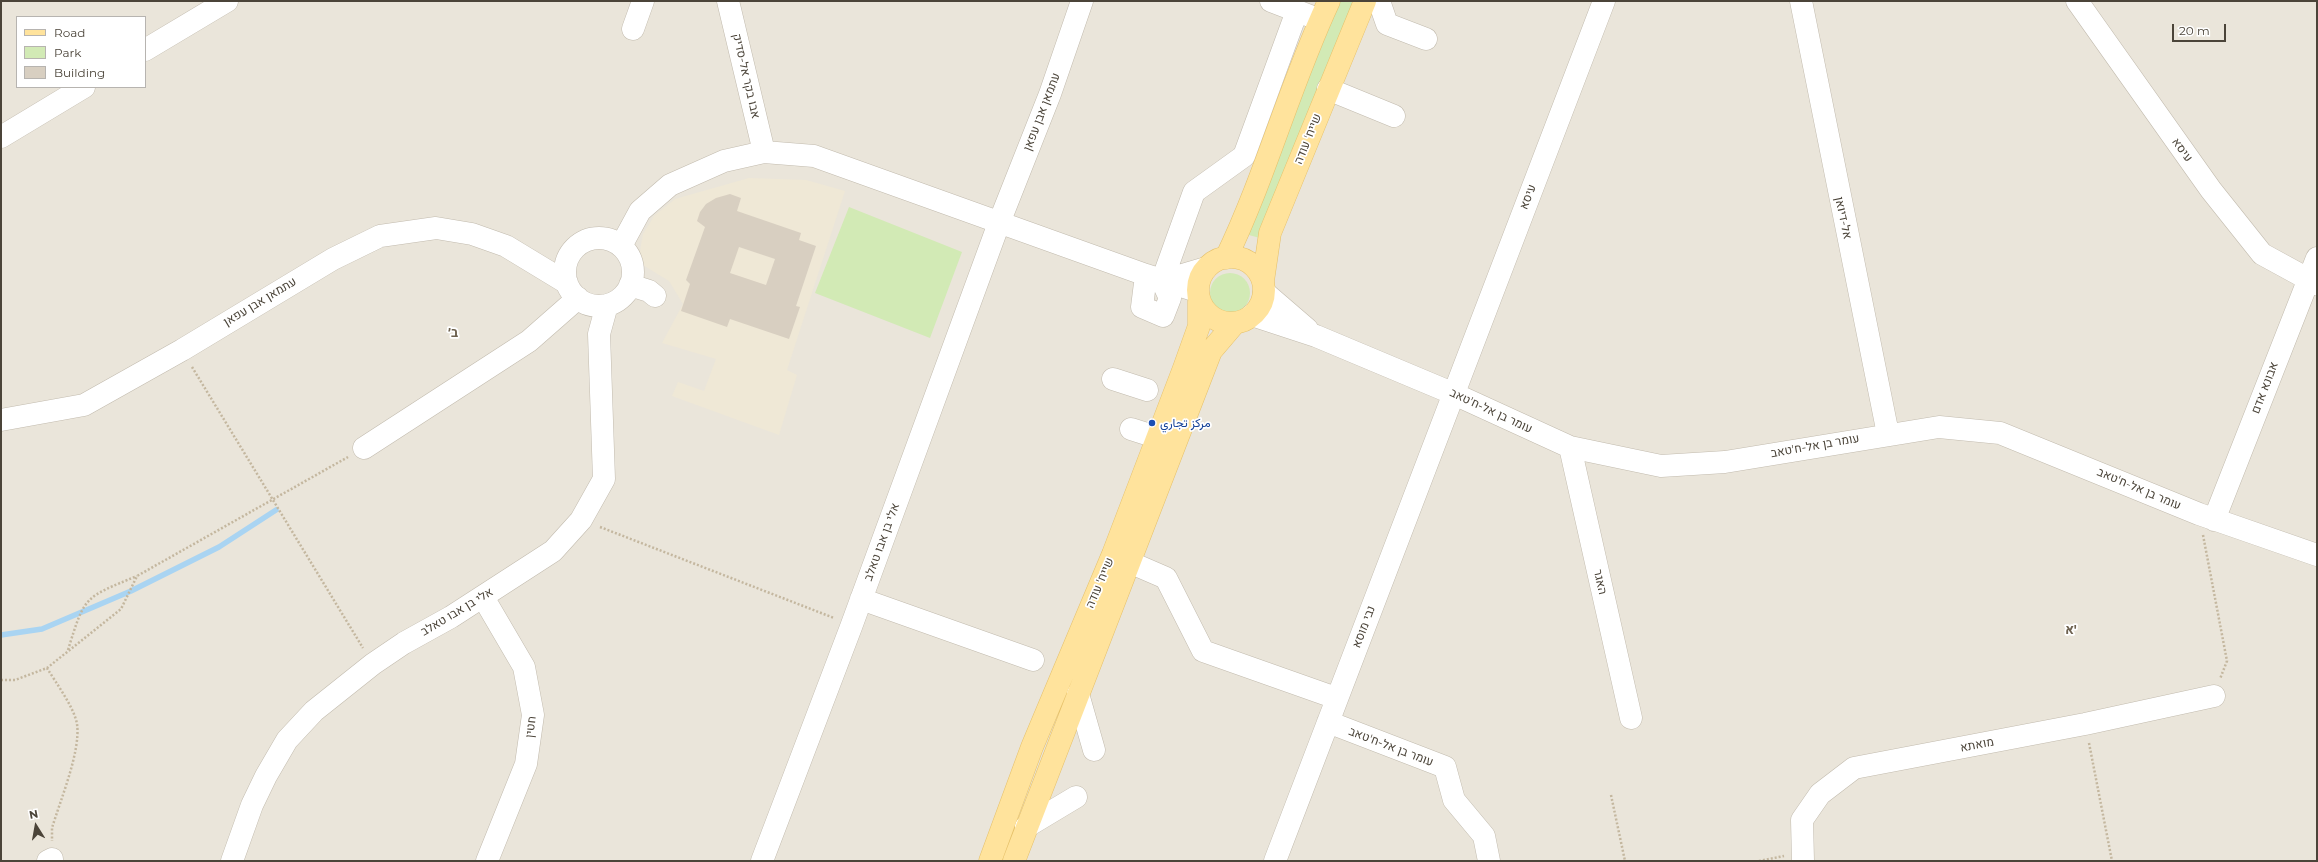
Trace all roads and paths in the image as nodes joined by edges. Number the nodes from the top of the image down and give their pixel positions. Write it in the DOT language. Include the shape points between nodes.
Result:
graph roads {
  1 [pos="227,1"];
  2 [pos="643,1"];
  3 [pos="728,1"];
  4 [pos="1082,1"];
  5 [pos="1271,1"];
  6 [pos="1365,1"];
  7 [pos="1379,1"];
  8 [pos="1604,1"];
  9 [pos="1801,1"];
  10 [pos="2077,1"];
  11 [pos="1325,10"];
  12 [pos="1297,11"];
  13 [pos="633,29"];
  14 [pos="1426,39"];
  15 [pos="146,49"];
  16 [pos="82,88"];
  17 [pos="1328,89"];
  18 [pos="1394,116"];
  19 [pos="1,137"];
  20 [pos="1270,148"];
  21 [pos="764,152"];
  22 [pos="1244,156"];
  23 [pos="1258,179"];
  24 [pos="999,223"];
  25 [pos="621,246"];
  26 [pos="571,253"];
  27 [pos="526,257"];
  28 [pos="1226,258"];
  29 [pos="2317,258"];
  30 [pos="1206,268"];
  31 [pos="1154,278"];
  32 [pos="2312,283"];
  33 [pos="630,285"];
  34 [pos="1263,287"];
  35 [pos="655,296"];
  36 [pos="1198,296"];
  37 [pos="584,297"];
  38 [pos="1243,320"];
  39 [pos="1316,336"];
  40 [pos="182,350"];
  41 [pos="1113,379"];
  42 [pos="1147,390"];
  43 [pos="1452,393"];
  44 [pos="1,420"];
  45 [pos="1131,429"];
  46 [pos="1888,434"];
  47 [pos="1156,437"];
  48 [pos="1570,447"];
  49 [pos="364,448"];
  50 [pos="274,500"];
  51 [pos="2206,517"];
  52 [pos="581,520"];
  53 [pos="2317,555"];
  54 [pos="1128,562"];
  55 [pos="137,576"];
  56 [pos="482,597"];
  57 [pos="861,599"];
  58 [pos="852,625"];
  59 [pos="68,651"];
  60 [pos="1033,660"];
  61 [pos="373,664"];
  62 [pos="47,668"];
  63 [pos="1,680"];
  64 [pos="1078,694"];
  65 [pos="2214,696"];
  66 [pos="1336,698"];
  67 [pos="1631,718"];
  68 [pos="1328,722"];
  69 [pos="2085,724"];
  70 [pos="1094,750"];
  71 [pos="1611,795"];
  72 [pos="1076,797"];
  73 [pos="1026,828"];
  74 [pos="1802,857"];
  75 [pos="50,860"];
  76 [pos="232,861"];
  77 [pos="487,861"];
  78 [pos="762,861"];
  79 [pos="990,861"];
  80 [pos="1014,861"];
  81 [pos="1275,861"];
  82 [pos="1489,861"];
  83 [pos="1625,861"];
  84 [pos="1759,861"];
  85 [pos="2112,861"];
  1 -- 15 [label="street"];
  2 -- 13 [label="street"];
  3 -- 21 [label="street, אבו בקר אל-סדיק"];
  4 -- 24 [label="street, עתמאן אבן עפאן" via="1050,94"];
  5 -- 12 [label="street"];
  6 -- 17 [label="main road, שייח' עודה"];
  7 -- 14 [label="street" via="1387,24"];
  8 -- 43 [label="street, עיסא"];
  9 -- 46 [label="street, אל-דיואן"];
  10 -- 32 [label="street, עיסא" via="2211,190 2262,254"];
  11 -- 12 [label="street"];
  11 -- 20 [label="main road"];
  12 -- 22 [label="street"];
  16 -- 19 [label="street"];
  17 -- 18 [label="street"];
  17 -- 34 [label="main road, שייח' עודה" via="1270,233"];
  20 -- 22 [label="street" via="1253,156"];
  20 -- 23 [label="main road"];
  21 -- 24 [label="street" via="814,156"];
  21 -- 25 [label="street" via="724,161 670,185 640,211"];
  22 -- 23 [label="street" via="1252,162"];
  22 -- 31 [label="street" via="1194,192"];
  23 -- 28 [label="main road" via="1240,229"];
  24 -- 31 [label="street"];
  24 -- 57 [label="street, אלי בן אבו טאלב"];
  25 -- 26 [label="street" via="606,239 589,240 578,245"];
  25 -- 33 [label="street" via="632,264 633,275"];
  26 -- 27 [label="street"];
  26 -- 37 [label="street" via="566,264"];
  27 -- 37 [label="street, עתמאן אבן עפאן"];
  27 -- 40 [label="street, עתמאן אבן עפאן" via="506,246 472,234 436,228 380,236 333,259"];
  28 -- 30 [label="main road" via="1215,261"];
  28 -- 34 [label="main road" via="1238,258 1250,263 1258,272"];
  29 -- 32 [label="street, אבונא אדם"];
  30 -- 31 [label="street"];
  30 -- 36 [label="main road"];
  31 -- 31 [label="street" via="1170,298 1163,316 1142,307"];
  31 -- 36 [label="street"];
  32 -- 51 [label="street, אבונא אדם"];
  33 -- 35 [label="street" via="649,291"];
  33 -- 37 [label="street" via="625,294"];
  34 -- 38 [label="main road" via="1260,305"];
  34 -- 39 [label="street, עומר בן אל-ח'טאב"];
  36 -- 38 [label="main road" via="1207,314 1213,319"];
  36 -- 47 [label="main road, שייח' עודה" via="1199,326"];
  37 -- 49 [label="street" via="529,341"];
  37 -- 52 [label="street, אלי בן אבו טאלב" via="599,334 604,479"];
  38 -- 39 [label="street, עומר בן אל-ח'טאב"];
  38 -- 54 [label="main road, שייח' עודה" via="1210,351"];
  39 -- 43 [label="street, עומר בן אל-ח'טאב"];
  40 -- 44 [label="street, עתמאן אבן עפאן" via="84,405"];
  40 -- 50 [label="path"];
  41 -- 42 [label="street"];
  43 -- 48 [label="street, עומר בן אל-ח'טאב"];
  43 -- 66 [label="street, נבי מוסא"];
  45 -- 47 [label="street"];
  46 -- 48 [label="street, עומר בן אל-ח'טאב" via="1725,462 1661,466"];
  46 -- 51 [label="street, עומר בן אל-ח'טאב" via="1939,428 2000,433"];
  47 -- 79 [label="main road, שייח' עודה" via="1112,554 1032,748"];
  48 -- 67 [label="street, האגר"];
  49 -- 50 [label="path"];
  50 -- 55 [label="path"];
  50 -- 61 [label="path"];
  51 -- 53 [label="street, עומר בן אל-ח'טאב"];
  51 -- 65 [label="path" via="2226,661"];
  52 -- 56 [label="street, אלי בן אבו טאלב" via="553,551"];
  52 -- 58 [label="path"];
  54 -- 64 [label="main road, שייח' עודה"];
  54 -- 66 [label="street" via="1166,578 1203,650"];
  55 -- 59 [label="path" via="121,609"];
  55 -- 59 [label="path" via="95,594 84,605"];
  56 -- 61 [label="street, אלי בן אבו טאלב"];
  56 -- 77 [label="street, חטין" via="524,667 534,716 526,764"];
  57 -- 58 [label="street, אלי בן אבו טאלב"];
  57 -- 60 [label="street"];
  58 -- 78 [label="street, אלי בן אבו טאלב"];
  59 -- 62 [label="path"];
  61 -- 76 [label="street, אלי בן אבו טאלב" via="314,711 286,740 252,805"];
  62 -- 63 [label="path" via="15,680"];
  62 -- 75 [label="path" via="65,697 77,724 75,750 52,828"];
  64 -- 70 [label="street"];
  64 -- 73 [label="main road, שייח' עודה"];
  65 -- 69 [label="street, מואתא"];
  66 -- 68 [label="street, נבי מוסא"];
  68 -- 81 [label="street, נבי מוסא"];
  68 -- 82 [label="street, עומר בן אל-ח'טאב" via="1444,767 1454,800 1484,836"];
  69 -- 74 [label="street, מואתא" via="1854,768 1820,794 1802,820"];
  69 -- 85 [label="path"];
  71 -- 83 [label="path"];
  72 -- 73 [label="street"];
  73 -- 80 [label="main road, שייח' עודה"];
  74 -- 84 [label="path"];
}
